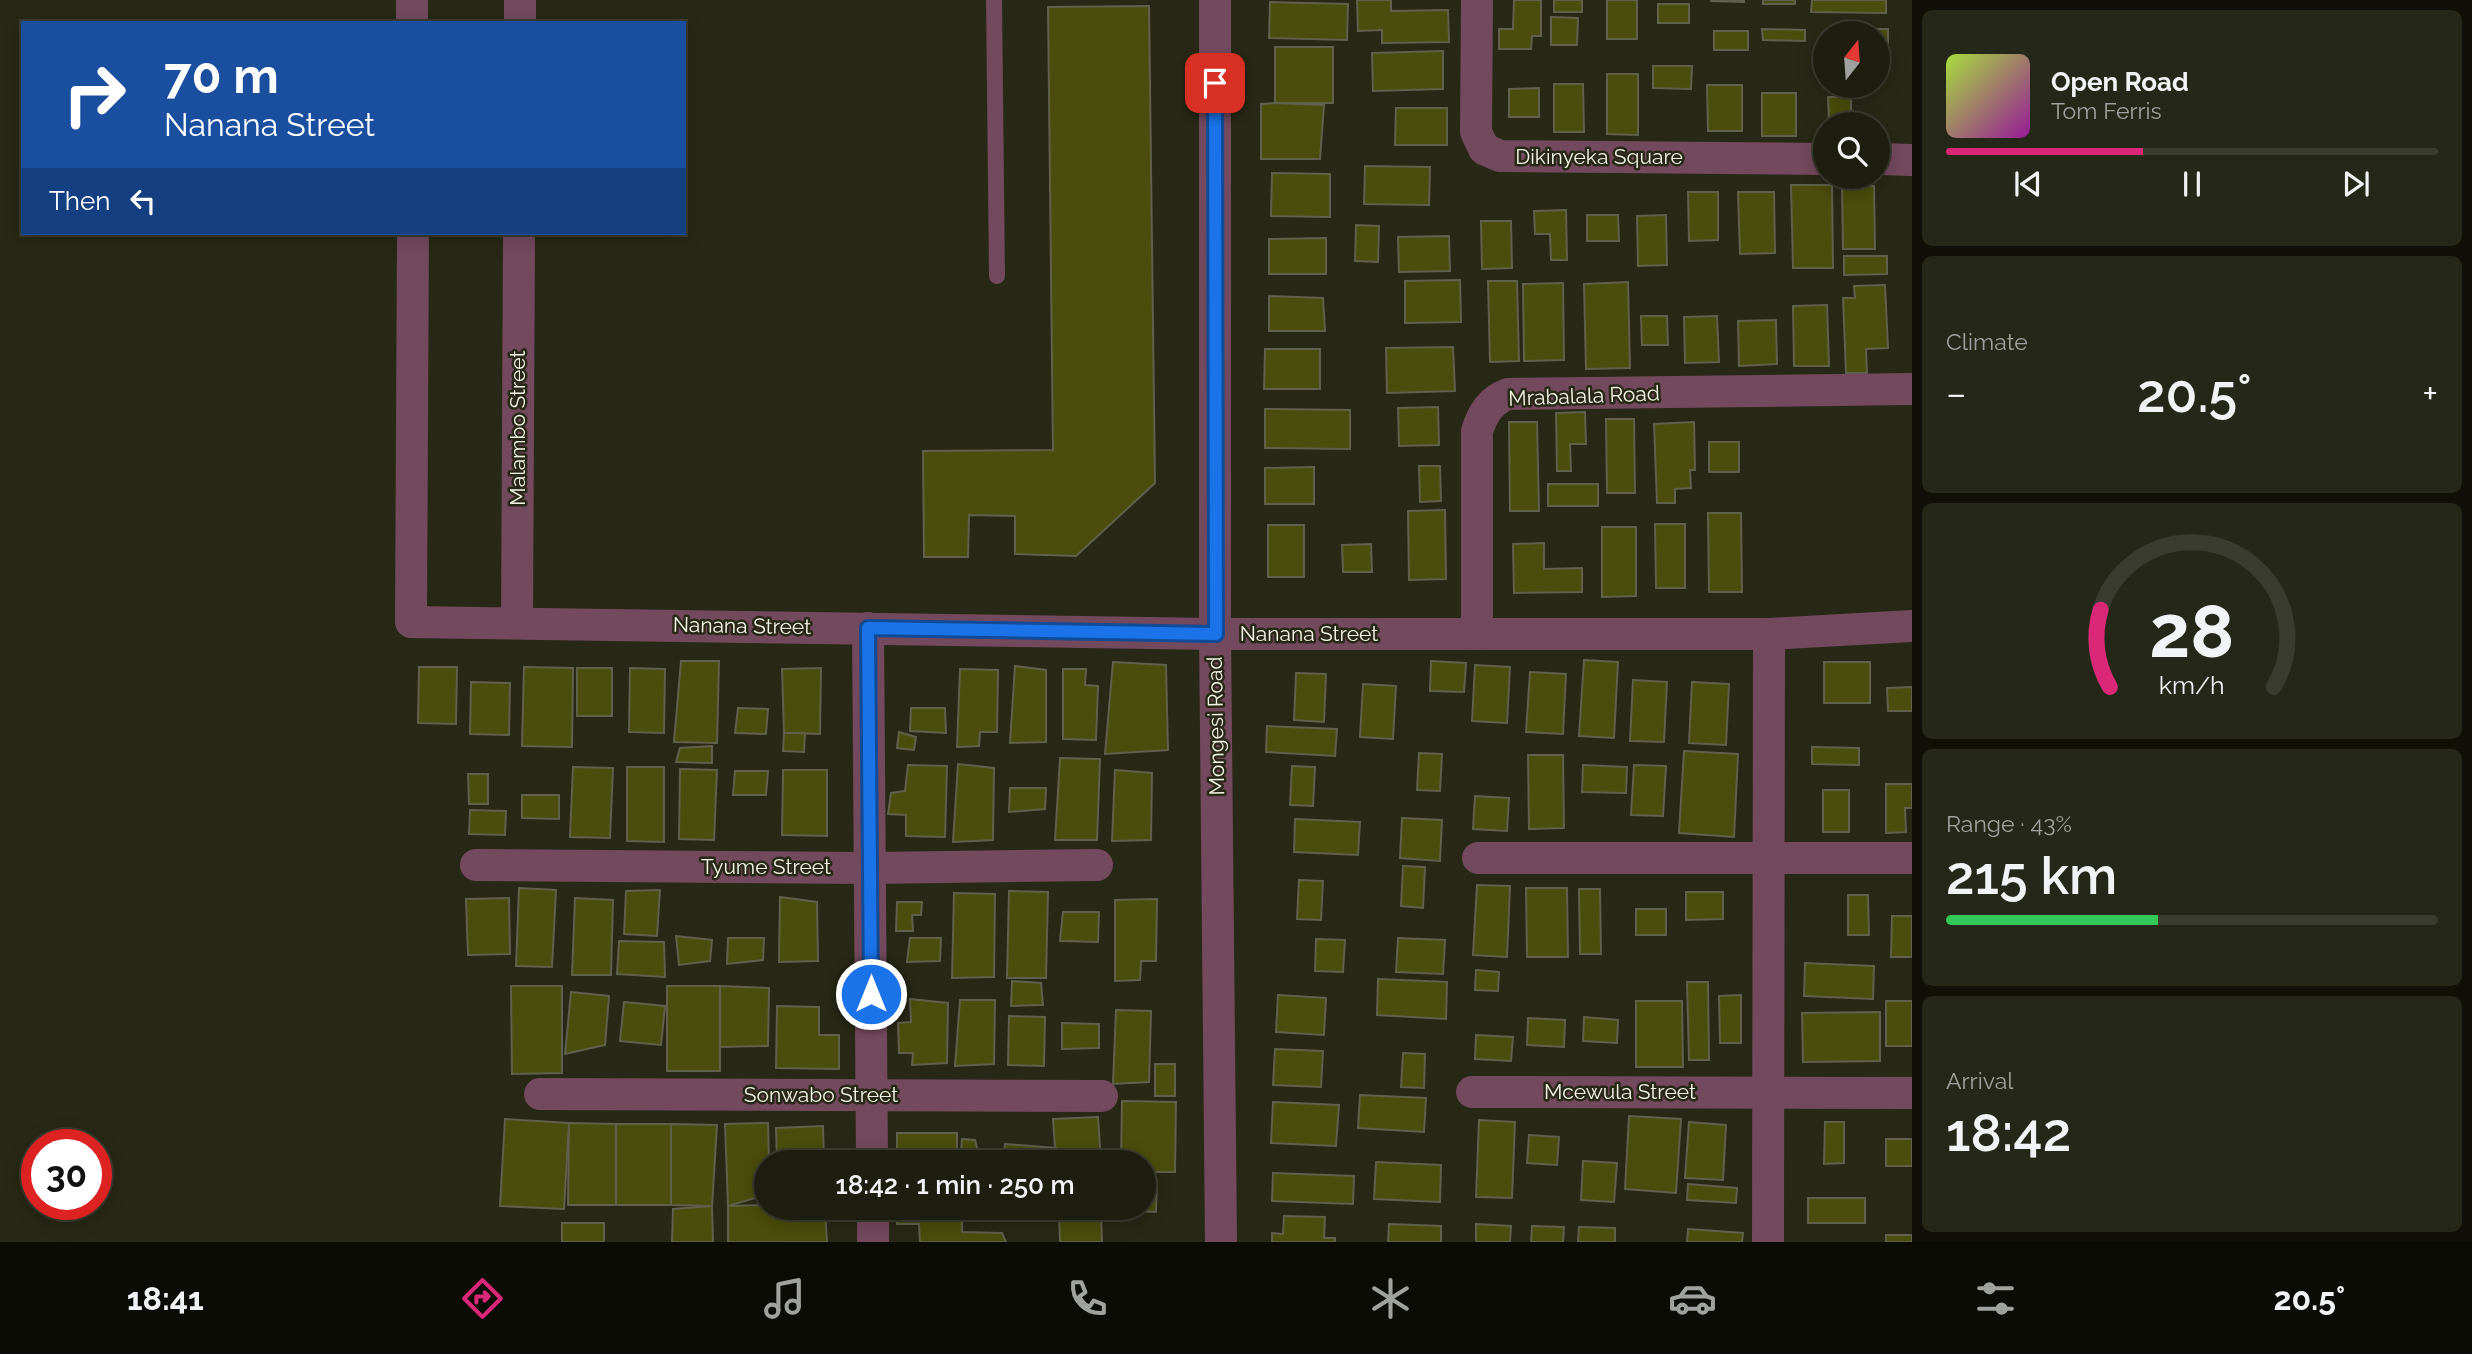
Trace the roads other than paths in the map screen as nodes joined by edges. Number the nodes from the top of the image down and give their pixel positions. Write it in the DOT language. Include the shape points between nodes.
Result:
graph roads {
  1 [pos="412,0"];
  2 [pos="520,0"];
  3 [pos="994,0"];
  4 [pos="1215,0"];
  5 [pos="1477,0"];
  6 [pos="412,21"];
  7 [pos="520,21"];
  8 [pos="1813,159"];
  9 [pos="1890,159"];
  10 [pos="1912,160"];
  11 [pos="413,235"];
  12 [pos="519,235"];
  13 [pos="997,276"];
  14 [pos="1912,390"];
  15 [pos="517,623"];
  16 [pos="1912,626"];
  17 [pos="868,628"];
  18 [pos="1216,634"];
  19 [pos="1477,634"];
  20 [pos="1769,634"];
  21 [pos="1478,858"];
  22 [pos="1769,858"];
  23 [pos="1912,859"];
  24 [pos="476,865"];
  25 [pos="1097,865"];
  26 [pos="870,867"];
  27 [pos="1472,1092"];
  28 [pos="1768,1093"];
  29 [pos="1912,1093"];
  30 [pos="540,1094"];
  31 [pos="872,1095"];
  32 [pos="1102,1096"];
  33 [pos="872,1150"];
  34 [pos="873,1220"];
  35 [pos="873,1242"];
  36 [pos="1221,1242"];
  37 [pos="1768,1242"];
  1 -- 6 [label="street"];
  2 -- 7 [label="street"];
  3 -- 13 [label="lane"];
  4 -- 18 [label="street, Mongesi Road"];
  5 -- 8 [label="street, Dikinyeka Square" via="1476,132 1484,149 1500,156"];
  9 -- 10 [label="street"];
  11 -- 15 [label="street, Nanana Street" via="411,622"];
  12 -- 15 [label="street, Malambo Street"];
  14 -- 19 [label="street, Mrabalala Road" via="1503,396 1483,412 1477,431"];
  15 -- 17 [label="street, Nanana Street"];
  16 -- 20 [label="street, Nanana Street"];
  17 -- 18 [label="street, Nanana Street"];
  17 -- 26 [label="street"];
  18 -- 19 [label="street, Nanana Street"];
  18 -- 36 [label="street, Mongesi Road"];
  19 -- 20 [label="street, Nanana Street"];
  20 -- 22 [label="street"];
  21 -- 22 [label="street"];
  22 -- 23 [label="street"];
  22 -- 28 [label="street"];
  24 -- 26 [label="street, Tyume Street"];
  25 -- 26 [label="street, Tyume Street"];
  26 -- 31 [label="street"];
  27 -- 28 [label="street, Mcewula Street"];
  28 -- 29 [label="street, Mcewula Street"];
  28 -- 37 [label="street"];
  30 -- 31 [label="street, Sonwabo Street"];
  31 -- 32 [label="street, Sonwabo Street"];
  31 -- 33 [label="street"];
  34 -- 35 [label="street"];
}
